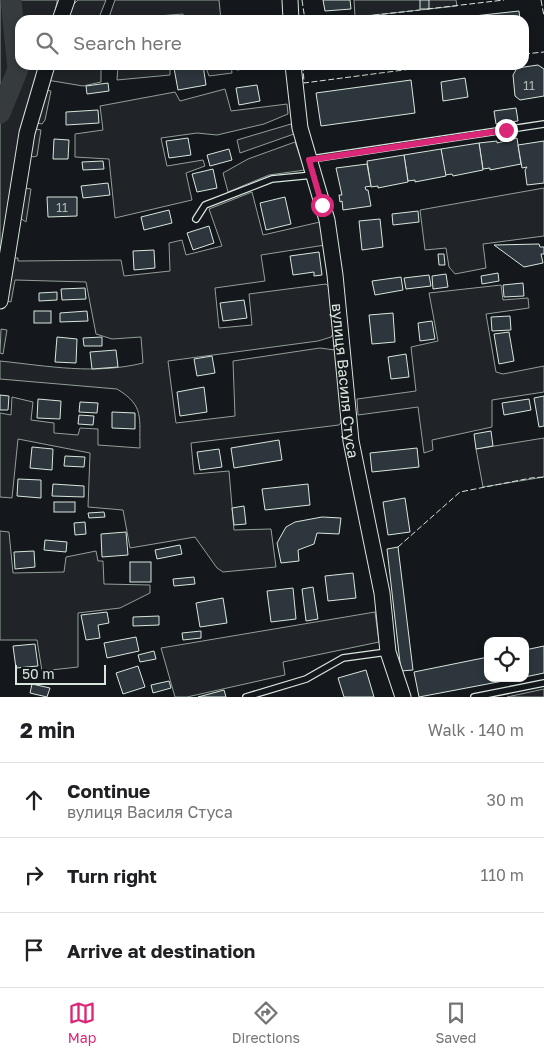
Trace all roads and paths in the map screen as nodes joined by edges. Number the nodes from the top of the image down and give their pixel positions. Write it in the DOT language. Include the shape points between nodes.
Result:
graph roads {
  1 [pos="67,0"];
  2 [pos="290,0"];
  3 [pos="62,15"];
  4 [pos="291,15"];
  5 [pos="46,70"];
  6 [pos="293,70"];
  7 [pos="544,124"];
  8 [pos="309,160"];
  9 [pos="313,175"];
  10 [pos="196,219"];
  11 [pos="0,301"];
  12 [pos="388,652"];
  13 [pos="544,683"];
  14 [pos="246,697"];
  15 [pos="403,697"];
  16 [pos="474,697"];
  1 -- 3 [label="street"];
  2 -- 4 [label="street"];
  5 -- 11 [label="street" via="27,133"];
  6 -- 8 [label="street, вулиця Василя Стуса" via="297,114"];
  7 -- 8 [label="lane"];
  8 -- 9 [label="street, вулиця Василя Стуса"];
  9 -- 10 [label="lane" via="272,179 205,205"];
  9 -- 12 [label="street, вулиця Василя Стуса" via="327,220 351,442 382,593"];
  12 -- 14 [label="lane" via="343,658 306,679"];
  12 -- 15 [label="street, вулиця Василя Стуса"];
  13 -- 16 [label="lane"];
}
